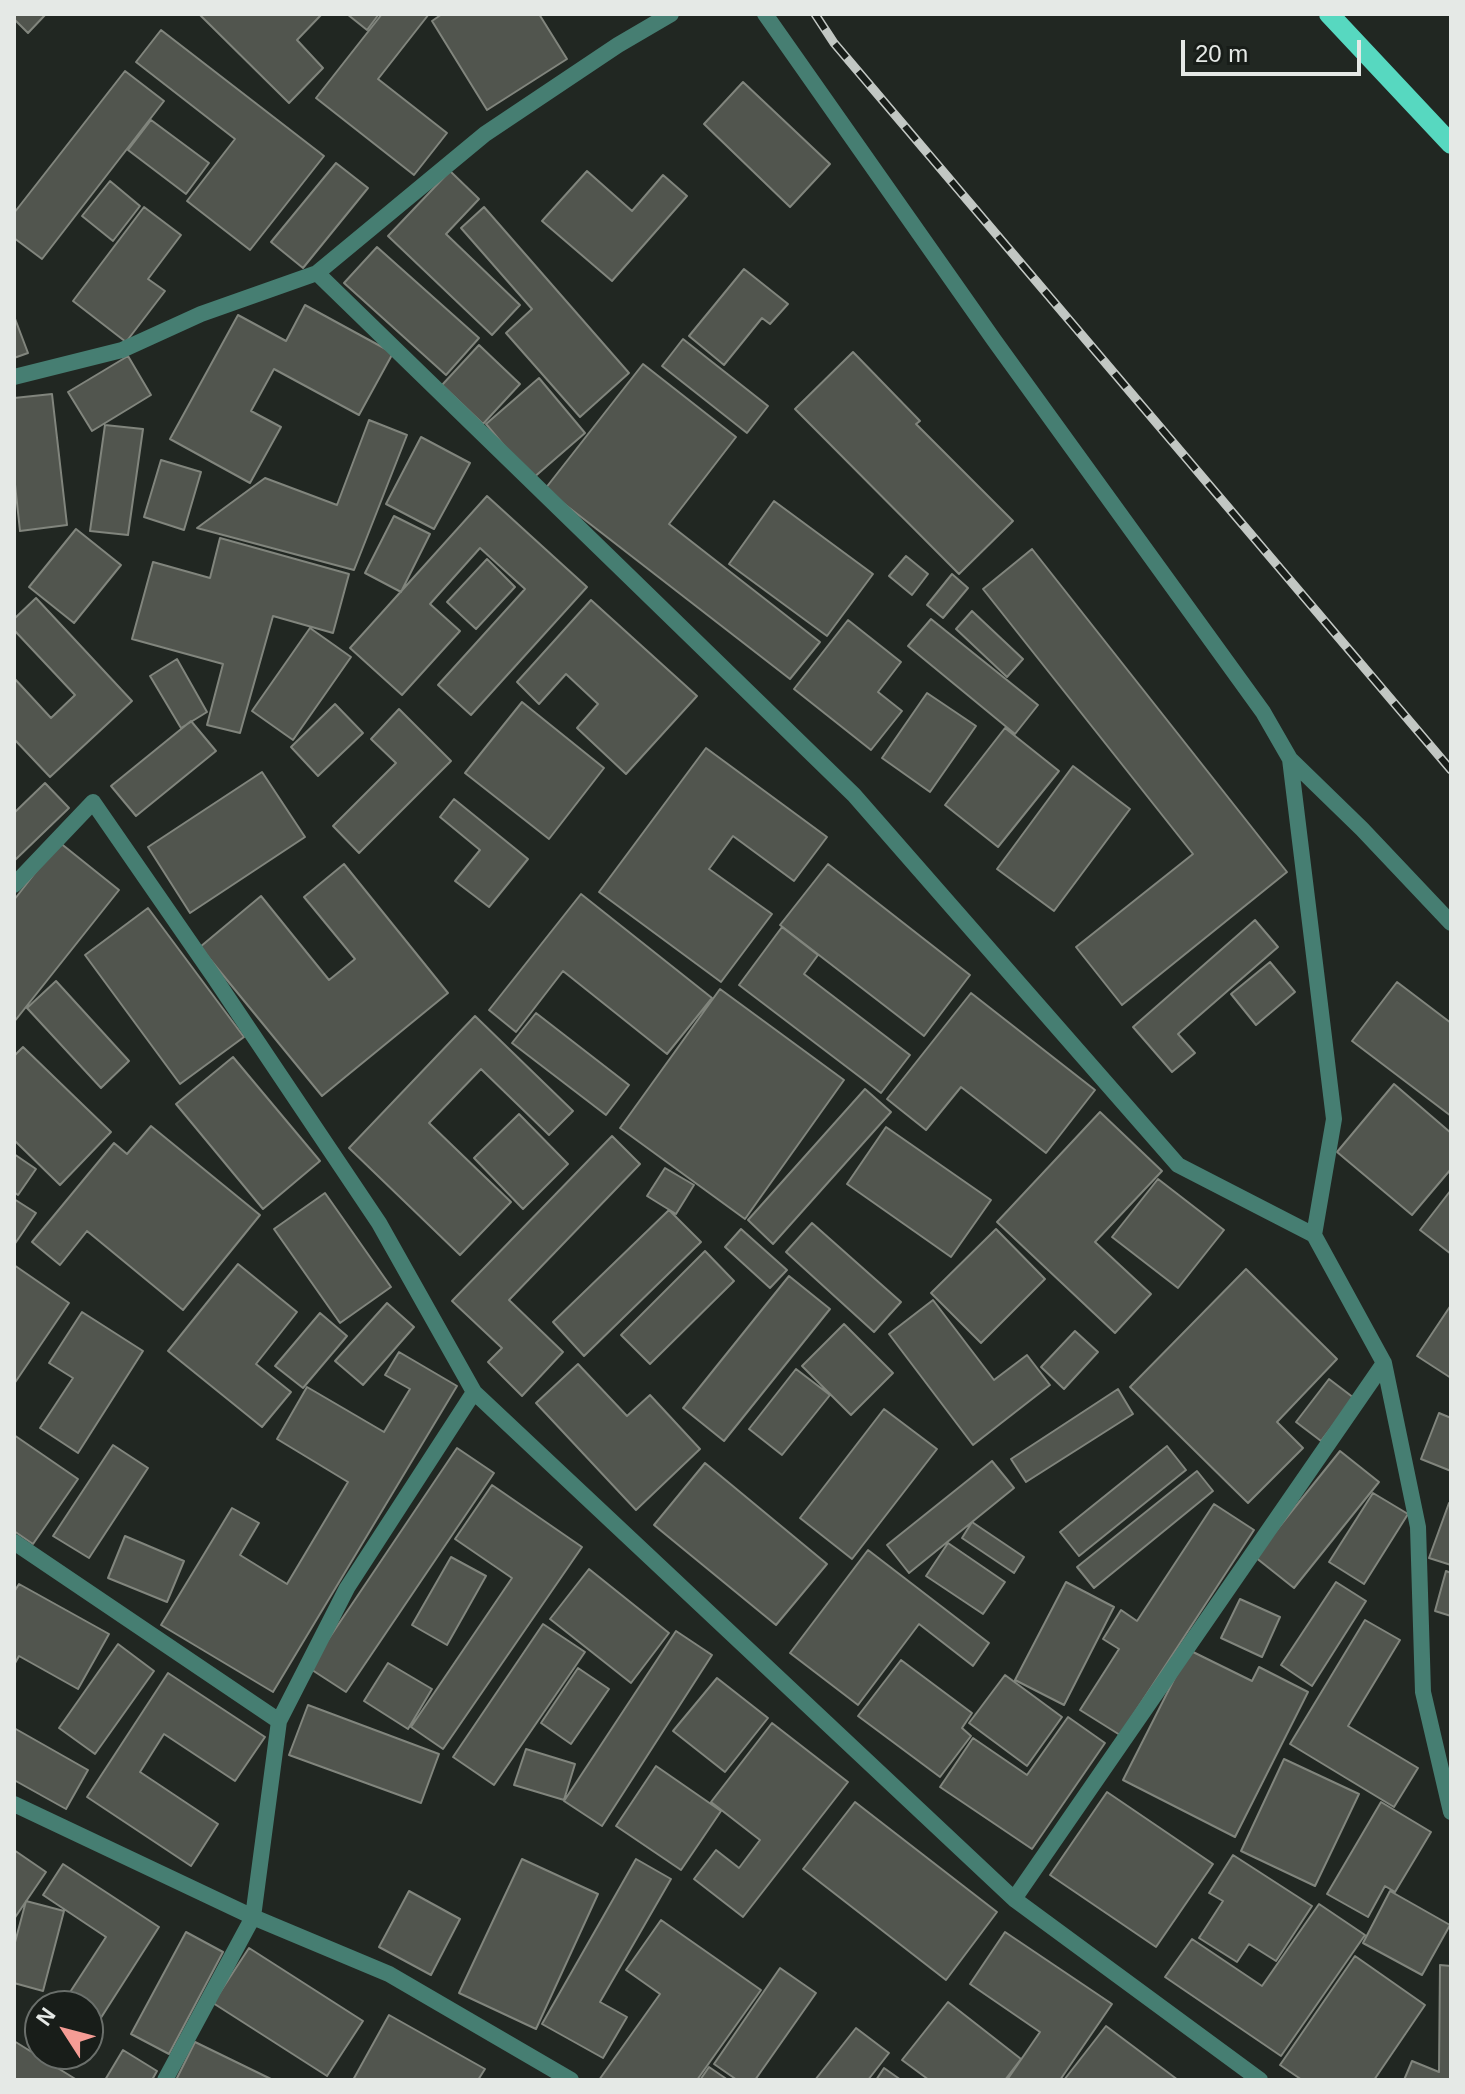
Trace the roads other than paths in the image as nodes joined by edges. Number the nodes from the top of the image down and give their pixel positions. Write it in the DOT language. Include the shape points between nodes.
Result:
graph roads {
  1 [pos="671,14"];
  2 [pos="765,14"];
  3 [pos="1329,14"];
  4 [pos="1451,144"];
  5 [pos="317,273"];
  6 [pos="14,377"];
  7 [pos="1290,759"];
  8 [pos="14,885"];
  9 [pos="1451,923"];
  10 [pos="1314,1235"];
  11 [pos="1384,1363"];
  12 [pos="474,1392"];
  13 [pos="14,1542"];
  14 [pos="279,1721"];
  15 [pos="14,1804"];
  16 [pos="1451,1812"];
  17 [pos="1014,1899"];
  18 [pos="253,1917"];
  19 [pos="165,2080"];
  20 [pos="571,2080"];
  21 [pos="1260,2080"];
  1 -- 5 [label="street" via="485,134"];
  2 -- 7 [label="street" via="1263,712"];
  3 -- 4 [label="main road"];
  5 -- 6 [label="street" via="201,314 122,350"];
  5 -- 10 [label="street" via="854,795 1178,1165"];
  7 -- 9 [label="street"];
  7 -- 10 [label="street" via="1334,1119"];
  8 -- 12 [label="street" via="93,802 379,1223"];
  10 -- 11 [label="street"];
  11 -- 16 [label="street" via="1418,1527 1423,1692"];
  11 -- 17 [label="street"];
  12 -- 14 [label="street" via="347,1588"];
  12 -- 17 [label="street"];
  13 -- 14 [label="street"];
  14 -- 18 [label="street"];
  15 -- 18 [label="street"];
  17 -- 21 [label="street"];
  18 -- 19 [label="street"];
  18 -- 20 [label="street" via="389,1974"];
}
